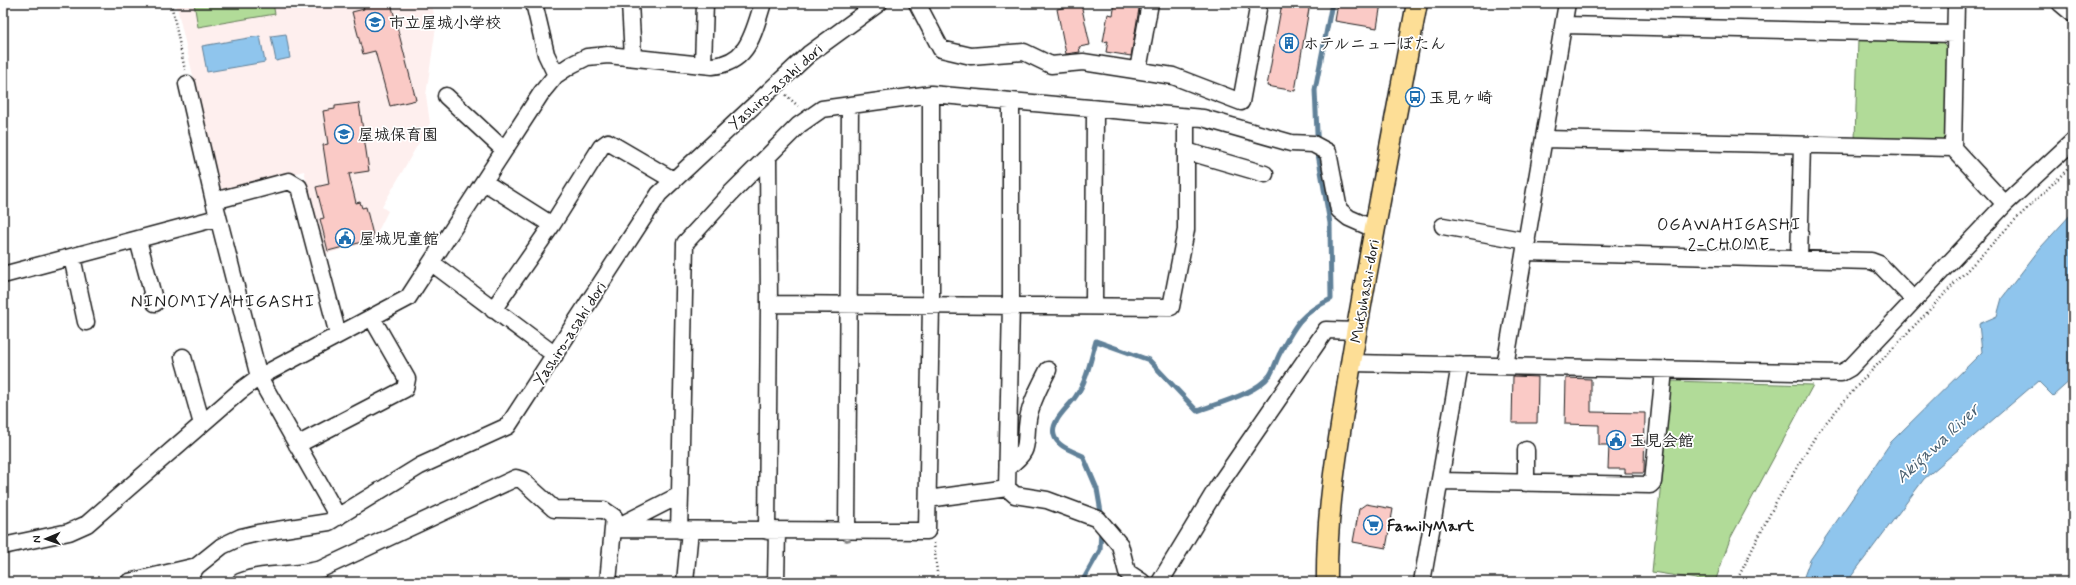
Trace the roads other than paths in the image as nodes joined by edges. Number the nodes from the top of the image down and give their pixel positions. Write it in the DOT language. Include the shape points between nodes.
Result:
graph roads {
  1 [pos="534,3"];
  2 [pos="630,3"];
  3 [pos="706,3"];
  4 [pos="763,3"];
  5 [pos="879,3"];
  6 [pos="917,3"];
  7 [pos="1150,3"];
  8 [pos="1259,3"];
  9 [pos="1417,3"];
  10 [pos="1567,3"];
  11 [pos="1956,3"];
  12 [pos="2060,3"];
  13 [pos="2073,14"];
  14 [pos="1564,25"];
  15 [pos="1955,34"];
  16 [pos="633,57"];
  17 [pos="703,65"];
  18 [pos="1138,70"];
  19 [pos="556,75"];
  20 [pos="187,84"];
  21 [pos="931,94"];
  22 [pos="446,96"];
  23 [pos="1011,102"];
  24 [pos="850,105"];
  25 [pos="1095,109"];
  26 [pos="1186,117"];
  27 [pos="1544,138"];
  28 [pos="2073,141"];
  29 [pos="1802,145"];
  30 [pos="1953,148"];
  31 [pos="504,150"];
  32 [pos="1186,151"];
  33 [pos="768,157"];
  34 [pos="1265,174"];
  35 [pos="673,180"];
  36 [pos="484,182"];
  37 [pos="214,201"];
  38 [pos="2005,204"];
  39 [pos="217,218"];
  40 [pos="552,225"];
  41 [pos="1443,226"];
  42 [pos="1374,229"];
  43 [pos="138,240"];
  44 [pos="1526,247"];
  45 [pos="72,257"];
  46 [pos="1799,259"];
  47 [pos="432,263"];
  48 [pos="3,275"];
  49 [pos="1914,300"];
  50 [pos="155,303"];
  51 [pos="770,304"];
  52 [pos="848,304"];
  53 [pos="931,305"];
  54 [pos="1011,305"];
  55 [pos="1094,306"];
  56 [pos="493,310"];
  57 [pos="372,318"];
  58 [pos="86,322"];
  59 [pos="1357,331"];
  60 [pos="338,335"];
  61 [pos="555,355"];
  62 [pos="183,357"];
  63 [pos="1352,363"];
  64 [pos="1460,365"];
  65 [pos="1505,366"];
  66 [pos="1048,370"];
  67 [pos="1664,370"];
  68 [pos="259,377"];
  69 [pos="202,424"];
  70 [pos="297,445"];
  71 [pos="1526,450"];
  72 [pos="1008,467"];
  73 [pos="1440,481"];
  74 [pos="1526,483"];
  75 [pos="1007,488"];
  76 [pos="680,496"];
  77 [pos="928,499"];
  78 [pos="338,517"];
  79 [pos="613,529"];
  80 [pos="685,530"];
  81 [pos="772,531"];
  82 [pos="847,532"];
  83 [pos="3,546"];
  84 [pos="197,566"];
  85 [pos="129,582"];
  86 [pos="185,582"];
  87 [pos="240,582"];
  88 [pos="608,582"];
  89 [pos="685,582"];
  90 [pos="776,582"];
  91 [pos="1142,582"];
  92 [pos="1160,582"];
  93 [pos="1327,582"];
  94 [pos="1422,582"];
  1 -- 19 [label="street" via="546,54"];
  2 -- 16 [label="street"];
  3 -- 17 [label="street"];
  4 -- 17 [label="street" via="748,47 740,55 720,66"];
  5 -- 35 [label="street, Yashiro-asahi dori" via="834,34 774,85"];
  6 -- 18 [label="street" via="941,49 971,56 1024,52 1051,65 1083,62"];
  7 -- 18 [label="street"];
  8 -- 18 [label="street" via="1241,102 1173,76"];
  9 -- 42 [label="main road, Mutsuhashi-dori"];
  10 -- 14 [label="street"];
  11 -- 15 [label="street"];
  12 -- 13 [label="street"];
  14 -- 15 [label="street"];
  14 -- 27 [label="street"];
  15 -- 30 [label="street"];
  16 -- 17 [label="street"];
  16 -- 19 [label="street" via="608,54 587,57"];
  19 -- 31 [label="street"];
  20 -- 37 [label="street"];
  21 -- 23 [label="street"];
  21 -- 24 [label="street"];
  21 -- 53 [label="street"];
  22 -- 31 [label="street"];
  23 -- 25 [label="street"];
  23 -- 54 [label="street"];
  24 -- 33 [label="street" via="822,109 809,116"];
  24 -- 52 [label="street"];
  25 -- 26 [label="street"];
  25 -- 55 [label="street"];
  26 -- 32 [label="street"];
  26 -- 42 [label="street" via="1203,118 1290,143 1317,146 1328,152 1338,210"];
  27 -- 29 [label="street"];
  27 -- 44 [label="street"];
  28 -- 38 [label="street"];
  29 -- 30 [label="street"];
  29 -- 46 [label="street"];
  30 -- 38 [label="street"];
  31 -- 36 [label="street"];
  32 -- 34 [label="street"];
  32 -- 55 [label="street" via="1186,230 1171,306"];
  33 -- 51 [label="street"];
  33 -- 76 [label="street" via="685,243"];
  35 -- 40 [label="street" via="608,142 601,147"];
  35 -- 61 [label="street, Yashiro-asahi dori" via="659,194"];
  36 -- 40 [label="street"];
  36 -- 47 [label="street"];
  37 -- 39 [label="street"];
  37 -- 60 [label="street" via="289,181 299,186"];
  38 -- 49 [label="street"];
  39 -- 43 [label="street"];
  39 -- 68 [label="street"];
  40 -- 56 [label="street"];
  41 -- 44 [label="street"];
  42 -- 59 [label="main road, Mutsuhashi-dori"];
  43 -- 45 [label="street"];
  43 -- 50 [label="street"];
  44 -- 46 [label="street"];
  44 -- 65 [label="street"];
  45 -- 48 [label="street"];
  45 -- 58 [label="street"];
  46 -- 49 [label="street" via="1871,261 1879,264"];
  47 -- 56 [label="street"];
  47 -- 57 [label="street" via="408,298"];
  49 -- 67 [label="street" via="1850,368 1841,373"];
  51 -- 52 [label="street"];
  51 -- 81 [label="street"];
  52 -- 53 [label="street"];
  52 -- 82 [label="street"];
  53 -- 54 [label="street"];
  53 -- 77 [label="street"];
  54 -- 55 [label="street"];
  54 -- 72 [label="street"];
  56 -- 61 [label="street"];
  57 -- 60 [label="street"];
  57 -- 70 [label="street" via="407,379 405,389"];
  59 -- 63 [label="main road, Mutsuhashi-dori"];
  59 -- 92 [label="street" via="1326,330 1217,488"];
  60 -- 68 [label="street"];
  61 -- 78 [label="street, Yashiro-asahi dori" via="508,426 420,466"];
  62 -- 69 [label="street"];
  63 -- 64 [label="street"];
  63 -- 93 [label="main road, Mutsuhashi-dori" via="1331,498"];
  64 -- 65 [label="street"];
  64 -- 73 [label="street"];
  65 -- 67 [label="street"];
  66 -- 72 [label="street" via="1037,391 1028,418 1026,449 1021,457"];
  67 -- 74 [label="street" via="1653,482 1650,485"];
  68 -- 69 [label="street"];
  68 -- 70 [label="street"];
  69 -- 83 [label="street" via="87,524 69,532"];
  70 -- 78 [label="street"];
  71 -- 74 [label="street"];
  72 -- 75 [label="street"];
  73 -- 74 [label="street"];
  73 -- 94 [label="street"];
  75 -- 77 [label="street"];
  75 -- 91 [label="street" via="1015,494 1048,500 1103,525 1120,545 1127,572"];
  76 -- 79 [label="street"];
  76 -- 80 [label="street"];
  77 -- 82 [label="street" via="927,531"];
  78 -- 84 [label="street, Yashiro-asahi dori" via="329,522 241,538 222,546"];
  79 -- 80 [label="street"];
  79 -- 87 [label="street" via="614,516 604,510 554,509 522,480 516,478 321,569 311,572 267,574"];
  79 -- 88 [label="street"];
  80 -- 81 [label="street"];
  80 -- 89 [label="street"];
  81 -- 82 [label="street"];
  81 -- 90 [label="street"];
  84 -- 85 [label="street"];
  84 -- 86 [label="street"];
}
